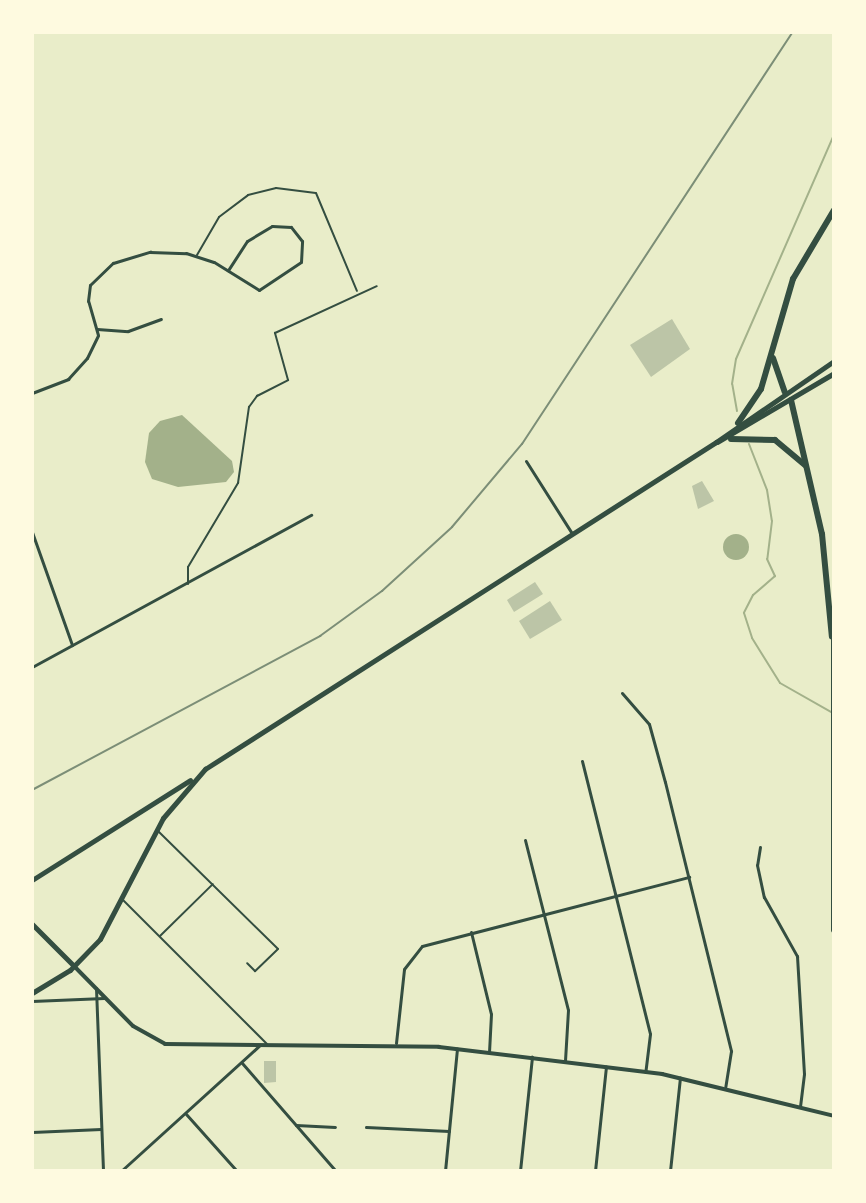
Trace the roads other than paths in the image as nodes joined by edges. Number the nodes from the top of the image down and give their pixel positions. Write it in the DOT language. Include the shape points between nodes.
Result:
graph roads {
  1 [pos="834,210"];
  2 [pos="197,256"];
  3 [pos="228,270"];
  4 [pos="377,286"];
  5 [pos="357,291"];
  6 [pos="161,319"];
  7 [pos="97,329"];
  8 [pos="773,350"];
  9 [pos="834,361"];
  10 [pos="834,373"];
  11 [pos="785,392"];
  12 [pos="32,393"];
  13 [pos="791,400"];
  14 [pos="738,423"];
  15 [pos="731,439"];
  16 [pos="716,442"];
  17 [pos="526,461"];
  18 [pos="809,472"];
  19 [pos="311,515"];
  20 [pos="32,532"];
  21 [pos="572,535"];
  22 [pos="188,584"];
  23 [pos="834,634"];
  24 [pos="72,645"];
  25 [pos="833,653"];
  26 [pos="32,667"];
  27 [pos="622,693"];
  28 [pos="582,761"];
  29 [pos="195,777"];
  30 [pos="157,830"];
  31 [pos="525,840"];
  32 [pos="760,847"];
  33 [pos="689,877"];
  34 [pos="32,880"];
  35 [pos="214,883"];
  36 [pos="617,895"];
  37 [pos="123,900"];
  38 [pos="544,913"];
  39 [pos="32,924"];
  40 [pos="834,930"];
  41 [pos="471,932"];
  42 [pos="159,937"];
  43 [pos="247,963"];
  44 [pos="74,966"];
  45 [pos="96,988"];
  46 [pos="32,993"];
  47 [pos="105,998"];
  48 [pos="96,999"];
  49 [pos="32,1001"];
  50 [pos="396,1043"];
  51 [pos="260,1045"];
  52 [pos="268,1045"];
  53 [pos="457,1049"];
  54 [pos="489,1052"];
  55 [pos="532,1057"];
  56 [pos="565,1061"];
  57 [pos="242,1063"];
  58 [pos="606,1067"];
  59 [pos="645,1072"];
  60 [pos="680,1078"];
  61 [pos="725,1087"];
  62 [pos="800,1106"];
  63 [pos="186,1114"];
  64 [pos="833,1116"];
  65 [pos="296,1125"];
  66 [pos="335,1127"];
  67 [pos="366,1127"];
  68 [pos="101,1129"];
  69 [pos="449,1131"];
  70 [pos="32,1132"];
  71 [pos="103,1171"];
  72 [pos="121,1171"];
  73 [pos="237,1171"];
  74 [pos="336,1171"];
  75 [pos="445,1171"];
  76 [pos="520,1171"];
  77 [pos="595,1171"];
  78 [pos="670,1171"];
  1 -- 8 [label="highway" via="788,291"];
  2 -- 3 [label="street"];
  2 -- 5 [label="lane" via="219,217 248,195 276,188 316,193"];
  2 -- 7 [label="street" via="150,252 103,269 88,293"];
  3 -- 3 [label="street" via="254,235 279,224 291,227 304,250 301,262 256,290"];
  4 -- 5 [label="lane"];
  5 -- 22 [label="lane" via="275,333 288,380 257,396 249,407 238,483 188,567"];
  6 -- 7 [label="street" via="128,331"];
  7 -- 12 [label="street" via="95,344 74,374"];
  8 -- 11 [label="highway" via="775,372"];
  8 -- 14 [label="highway" via="757,398"];
  9 -- 11 [label="main road"];
  10 -- 13 [label="main road"];
  11 -- 13 [label="main road"];
  11 -- 14 [label="main road"];
  13 -- 15 [label="main road"];
  13 -- 18 [label="highway"];
  14 -- 16 [label="main road"];
  15 -- 16 [label="main road"];
  15 -- 18 [label="highway" via="775,440 794,452"];
  16 -- 21 [label="main road"];
  17 -- 21 [label="street"];
  18 -- 25 [label="highway" via="826,558"];
  19 -- 22 [label="street"];
  20 -- 24 [label="street"];
  21 -- 29 [label="main road"];
  22 -- 24 [label="street"];
  23 -- 25 [label="highway"];
  24 -- 26 [label="street"];
  25 -- 40 [label="highway"];
  27 -- 33 [label="street" via="649,724"];
  28 -- 36 [label="street"];
  29 -- 30 [label="main road"];
  29 -- 34 [label="main road"];
  30 -- 35 [label="lane"];
  30 -- 37 [label="main road"];
  31 -- 38 [label="street"];
  32 -- 62 [label="street" via="757,865 764,897 797,956 804,1074"];
  33 -- 36 [label="street"];
  33 -- 61 [label="street" via="731,1051"];
  35 -- 42 [label="lane"];
  35 -- 43 [label="lane" via="278,949 255,971"];
  36 -- 38 [label="street"];
  36 -- 59 [label="street" via="650,1034"];
  37 -- 42 [label="lane"];
  37 -- 44 [label="main road" via="101,938"];
  38 -- 41 [label="street"];
  38 -- 56 [label="street" via="570,1021"];
  39 -- 44 [label="main road"];
  41 -- 50 [label="street" via="433,941 409,958"];
  41 -- 54 [label="street" via="491,1014"];
  42 -- 52 [label="lane"];
  44 -- 45 [label="main road"];
  44 -- 46 [label="main road"];
  45 -- 47 [label="main road"];
  45 -- 48 [label="street"];
  47 -- 48 [label="street"];
  47 -- 51 [label="main road" via="140,1032 165,1044"];
  48 -- 49 [label="street"];
  48 -- 68 [label="street"];
  50 -- 52 [label="main road"];
  50 -- 53 [label="main road"];
  51 -- 52 [label="main road"];
  51 -- 57 [label="street"];
  53 -- 54 [label="main road"];
  53 -- 69 [label="street"];
  54 -- 55 [label="main road"];
  55 -- 56 [label="main road"];
  55 -- 76 [label="street"];
  56 -- 58 [label="main road"];
  57 -- 63 [label="street"];
  57 -- 65 [label="street"];
  58 -- 59 [label="main road"];
  58 -- 77 [label="street"];
  59 -- 60 [label="main road"];
  60 -- 61 [label="main road"];
  60 -- 78 [label="street"];
  61 -- 62 [label="main road"];
  62 -- 64 [label="main road"];
  63 -- 72 [label="street"];
  63 -- 73 [label="street"];
  65 -- 66 [label="street"];
  65 -- 74 [label="street"];
  67 -- 69 [label="street"];
  68 -- 70 [label="street"];
  68 -- 71 [label="street"];
  69 -- 75 [label="street"];
}
